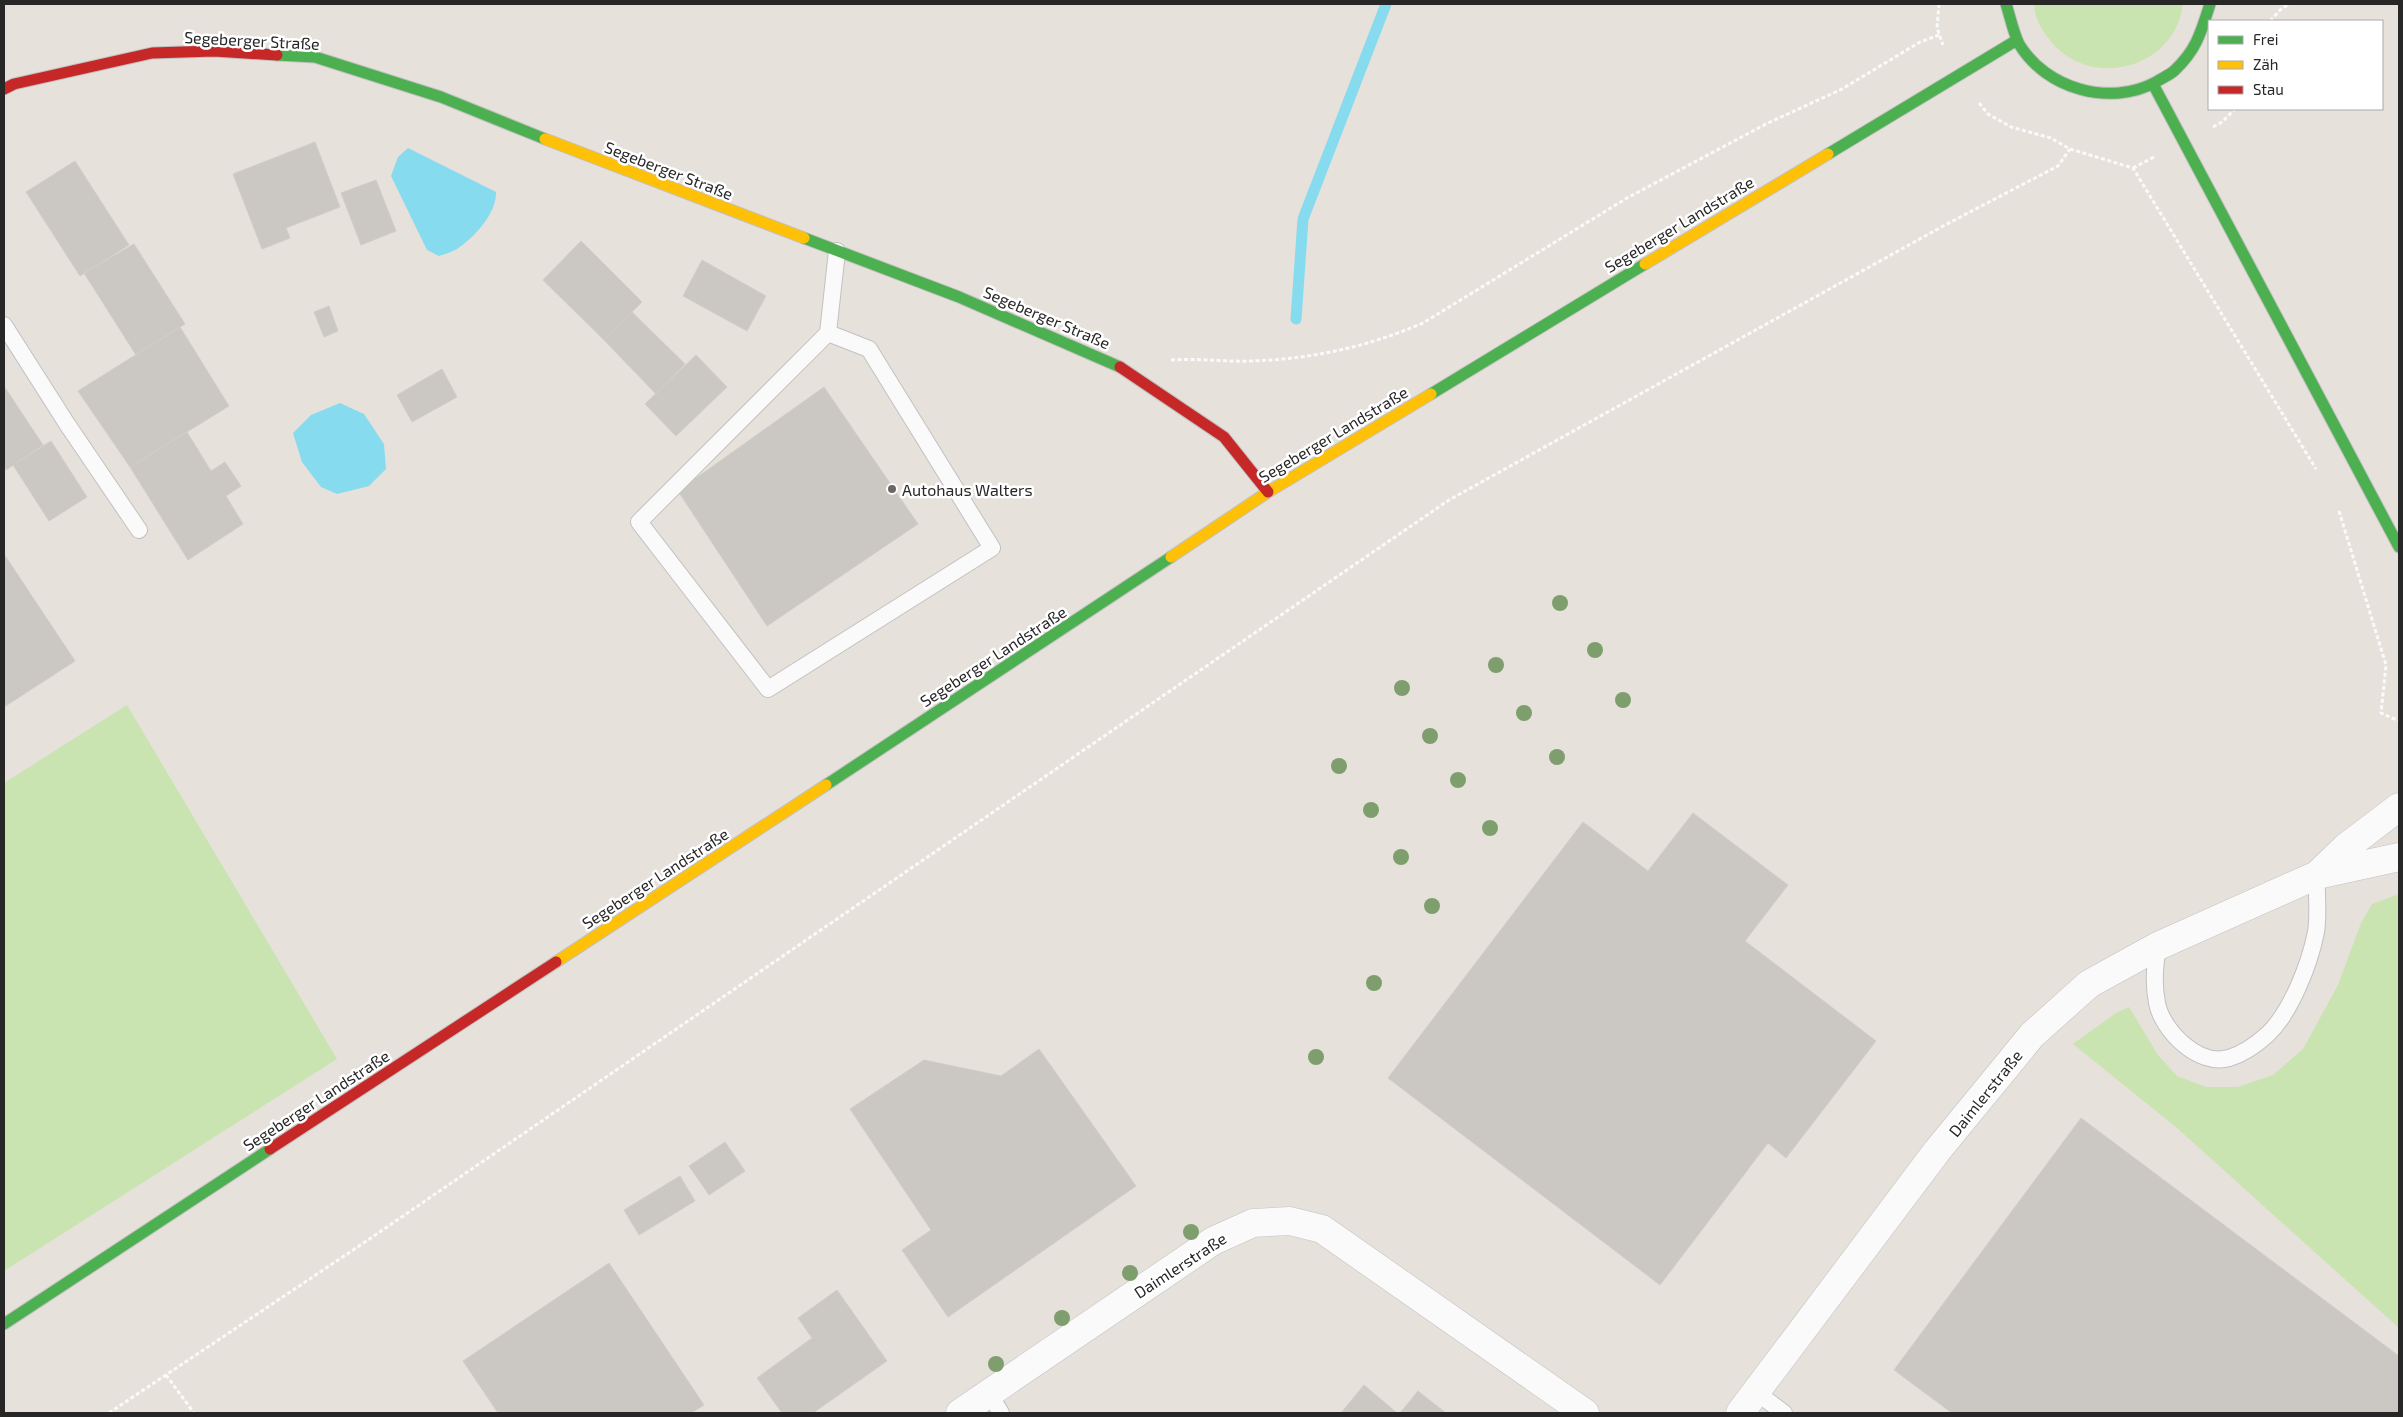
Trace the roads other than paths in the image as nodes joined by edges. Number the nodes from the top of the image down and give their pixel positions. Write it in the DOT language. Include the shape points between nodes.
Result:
graph roads {
  1 [pos="2006,4"];
  2 [pos="2210,4"];
  3 [pos="2017,40"];
  4 [pos="2153,84"];
  5 [pos="4,90"];
  6 [pos="837,251"];
  7 [pos="4,325"];
  8 [pos="828,333"];
  9 [pos="1268,492"];
  10 [pos="139,530"];
  11 [pos="2399,547"];
  12 [pos="2398,807"];
  13 [pos="2399,857"];
  14 [pos="2317,875"];
  15 [pos="2158,946"];
  16 [pos="4,1324"];
  17 [pos="995,1403"];
  18 [pos="1748,1403"];
  19 [pos="960,1413"];
  20 [pos="1585,1413"];
  21 [pos="1784,1413"];
  1 -- 3 [label="main road"];
  2 -- 4 [label="main road" via="2203,32 2189,56 2169,75"];
  3 -- 4 [label="main road" via="2039,69 2059,83 2082,92 2118,94"];
  3 -- 9 [label="main road, Segeberger Landstraße"];
  4 -- 11 [label="main road"];
  5 -- 6 [label="main road, Segeberger Straße" via="14,84 152,52 214,51 315,57 441,97"];
  6 -- 8 [label="lane"];
  6 -- 9 [label="main road, Segeberger Straße" via="959,297 1116,364 1224,437"];
  7 -- 10 [label="lane" via="66,424"];
  8 -- 8 [label="lane" via="639,522 768,689 992,548 869,349"];
  9 -- 16 [label="main road, Segeberger Landstraße"];
  12 -- 14 [label="street, Daimlerstraße" via="2345,848"];
  13 -- 14 [label="street, Daimlerstraße"];
  14 -- 15 [label="street, Daimlerstraße"];
  14 -- 15 [label="lane" via="2316,932 2298,988 2269,1033 2252,1047 2228,1058 2208,1058 2187,1046 2168,1028 2157,1005 2154,978"];
  15 -- 18 [label="street, Daimlerstraße" via="2089,984 2032,1035 1937,1151"];
  17 -- 19 [label="street, Daimlerstraße"];
  17 -- 20 [label="street, Daimlerstraße" via="1213,1241 1253,1223 1290,1221 1322,1230"];
  18 -- 21 [label="lane"];
}
